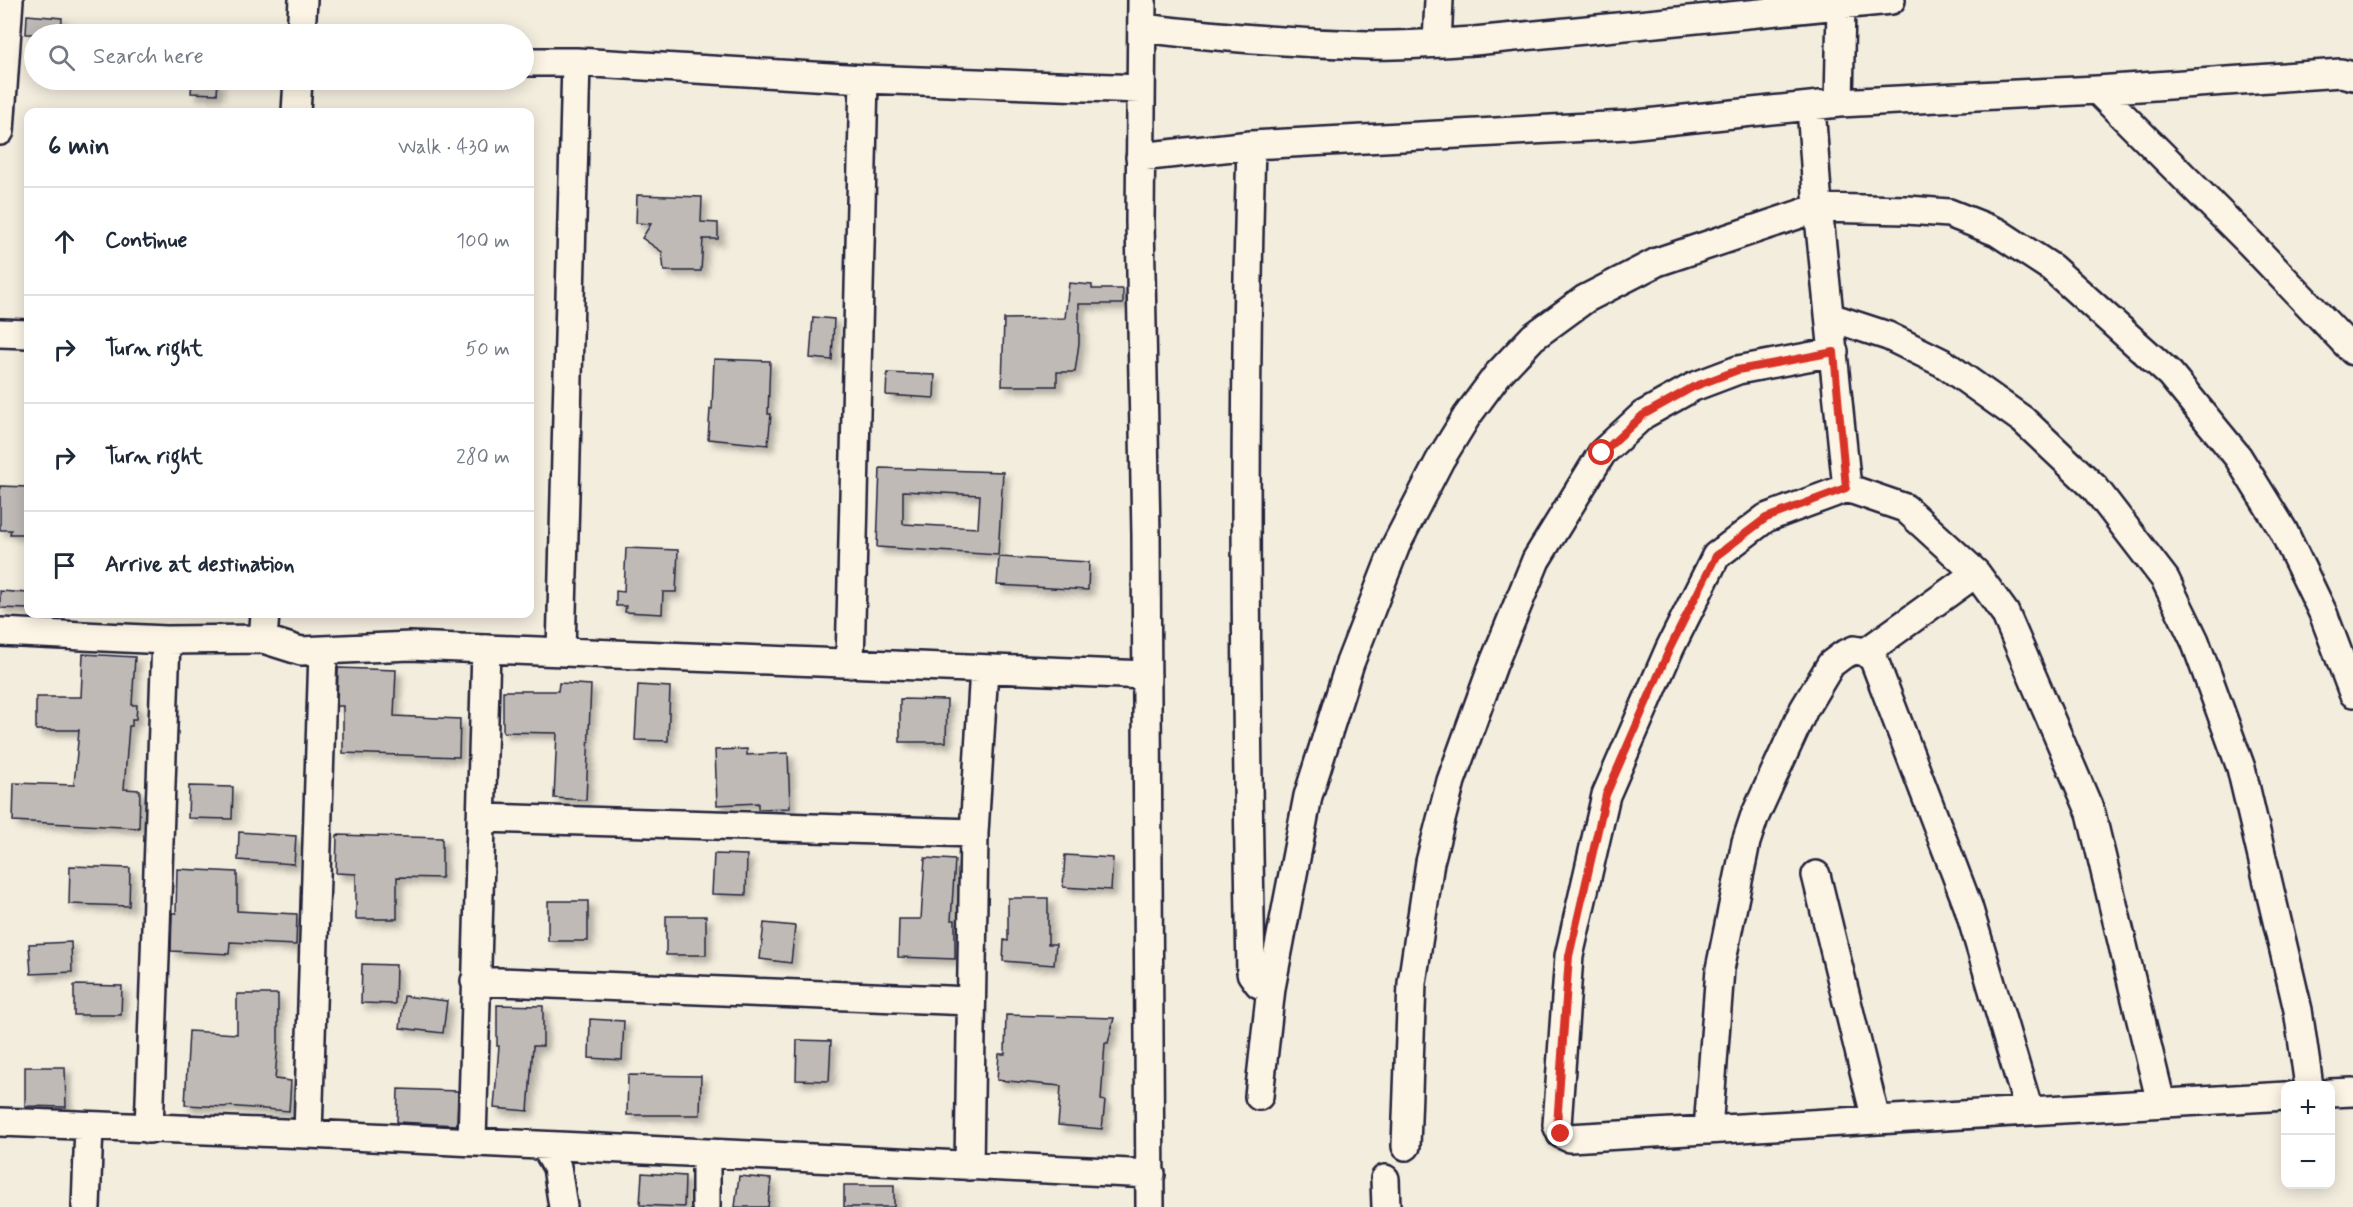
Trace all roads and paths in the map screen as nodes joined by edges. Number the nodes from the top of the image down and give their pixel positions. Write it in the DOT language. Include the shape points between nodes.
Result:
graph roads {
  1 [pos="9,0"];
  2 [pos="303,0"];
  3 [pos="1142,0"];
  4 [pos="1439,0"];
  5 [pos="1891,0"];
  6 [pos="1841,5"];
  7 [pos="302,24"];
  8 [pos="1142,28"];
  9 [pos="1437,43"];
  10 [pos="534,62"];
  11 [pos="576,63"];
  12 [pos="2353,76"];
  13 [pos="864,80"];
  14 [pos="1141,89"];
  15 [pos="297,90"];
  16 [pos="2097,90"];
  17 [pos="1839,103"];
  18 [pos="1811,106"];
  19 [pos="296,108"];
  20 [pos="0,131"];
  21 [pos="1251,145"];
  22 [pos="1140,157"];
  23 [pos="1818,208"];
  24 [pos="1830,316"];
  25 [pos="0,333"];
  26 [pos="24,334"];
  27 [pos="2353,351"];
  28 [pos="1834,352"];
  29 [pos="1846,488"];
  30 [pos="1976,573"];
  31 [pos="264,626"];
  32 [pos="0,632"];
  33 [pos="166,640"];
  34 [pos="486,649"];
  35 [pos="322,651"];
  36 [pos="561,652"];
  37 [pos="1866,652"];
  38 [pos="850,664"];
  39 [pos="984,669"];
  40 [pos="1147,675"];
  41 [pos="2353,693"];
  42 [pos="481,818"];
  43 [pos="974,833"];
  44 [pos="1816,875"];
  45 [pos="476,981"];
  46 [pos="1271,988"];
  47 [pos="972,1001"];
  48 [pos="2308,1081"];
  49 [pos="2353,1092"];
  50 [pos="2335,1094"];
  51 [pos="1259,1096"];
  52 [pos="2281,1096"];
  53 [pos="2161,1103"];
  54 [pos="2029,1111"];
  55 [pos="1876,1120"];
  56 [pos="0,1122"];
  57 [pos="89,1126"];
  58 [pos="150,1129"];
  59 [pos="1707,1130"];
  60 [pos="308,1134"];
  61 [pos="472,1142"];
  62 [pos="545,1146"];
  63 [pos="1406,1146"];
  64 [pos="706,1153"];
  65 [pos="969,1166"];
  66 [pos="1150,1174"];
  67 [pos="1385,1179"];
  68 [pos="86,1207"];
  69 [pos="563,1207"];
  70 [pos="706,1207"];
  71 [pos="1150,1207"];
  72 [pos="1386,1207"];
  1 -- 20 [label="street"];
  2 -- 7 [label="street"];
  3 -- 8 [label="street"];
  4 -- 9 [label="street"];
  5 -- 6 [label="street"];
  6 -- 9 [label="street"];
  6 -- 17 [label="street"];
  8 -- 9 [label="street" via="1369,45"];
  8 -- 14 [label="street"];
  10 -- 11 [label="street"];
  11 -- 13 [label="street"];
  11 -- 36 [label="street"];
  12 -- 16 [label="street" via="2341,73"];
  13 -- 14 [label="street"];
  13 -- 38 [label="street"];
  14 -- 22 [label="street"];
  15 -- 19 [label="street"];
  16 -- 17 [label="street"];
  16 -- 27 [label="street"];
  17 -- 18 [label="street"];
  18 -- 21 [label="street" via="1627,125"];
  18 -- 23 [label="street"];
  21 -- 22 [label="street"];
  21 -- 46 [label="street" via="1245,684 1251,973 1259,984"];
  22 -- 40 [label="street"];
  23 -- 24 [label="street"];
  23 -- 41 [label="street" via="1949,213 1997,232 2052,268 2170,374 2238,457 2283,530 2323,613"];
  23 -- 46 [label="street" via="1658,262 1586,299 1533,337 1498,374 1467,416 1396,545 1350,663 1308,796"];
  24 -- 28 [label="street"];
  24 -- 48 [label="street" via="1888,336 1943,363 2023,420 2095,488 2165,579 2195,641 2241,768 2298,1010"];
  25 -- 26 [label="street"];
  28 -- 29 [label="street"];
  28 -- 63 [label="street" via="1738,370 1693,387 1643,415 1602,453 1536,560 1492,665 1451,781 1430,862 1412,983"];
  29 -- 30 [label="street" via="1905,508"];
  29 -- 59 [label="street" via="1766,518 1716,556 1670,648 1606,795 1569,956 1557,1125 1561,1134 1569,1138"];
  30 -- 37 [label="street"];
  30 -- 53 [label="street" via="2005,613 2091,813"];
  31 -- 33 [label="street"];
  31 -- 35 [label="street" via="301,651"];
  32 -- 33 [label="street"];
  33 -- 58 [label="street"];
  34 -- 35 [label="street" via="410,646"];
  34 -- 36 [label="street"];
  34 -- 42 [label="street"];
  35 -- 60 [label="street"];
  36 -- 38 [label="street"];
  37 -- 54 [label="street" via="1874,660 1968,906"];
  37 -- 59 [label="street" via="1854,650 1831,664 1804,709 1746,842 1720,969"];
  38 -- 39 [label="street"];
  39 -- 40 [label="street"];
  39 -- 43 [label="street"];
  40 -- 66 [label="street"];
  42 -- 43 [label="street"];
  42 -- 45 [label="street"];
  43 -- 47 [label="street"];
  44 -- 55 [label="street"];
  45 -- 47 [label="street"];
  45 -- 61 [label="street"];
  46 -- 51 [label="street"];
  47 -- 65 [label="street"];
  49 -- 50 [label="street"];
  52 -- 53 [label="street"];
  53 -- 54 [label="street"];
  54 -- 55 [label="street"];
  55 -- 59 [label="street"];
  56 -- 57 [label="street"];
  57 -- 58 [label="street"];
  57 -- 68 [label="street"];
  58 -- 60 [label="street"];
  60 -- 61 [label="street"];
  61 -- 62 [label="street"];
  62 -- 64 [label="street"];
  62 -- 69 [label="street" via="557,1167"];
  64 -- 65 [label="street"];
  64 -- 70 [label="street"];
  65 -- 66 [label="street"];
  66 -- 71 [label="street"];
  67 -- 72 [label="street"];
}
